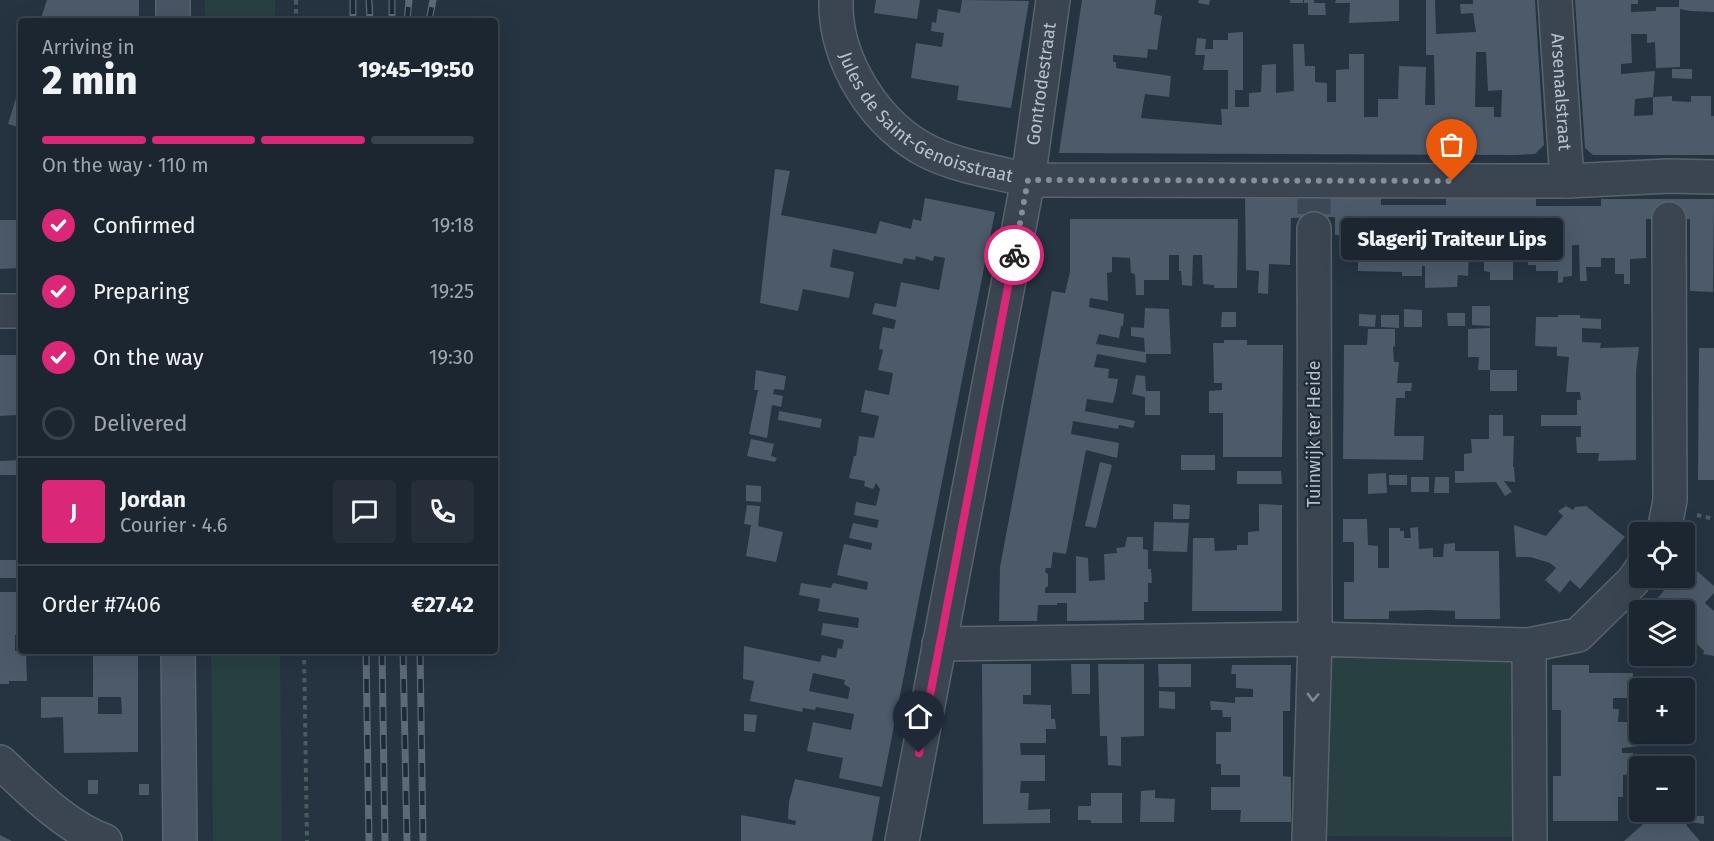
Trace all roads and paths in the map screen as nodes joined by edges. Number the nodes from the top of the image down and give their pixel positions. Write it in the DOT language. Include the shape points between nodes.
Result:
graph roads {
  1 [pos="173,0"];
  2 [pos="296,0"];
  3 [pos="836,0"];
  4 [pos="1053,0"];
  5 [pos="1555,0"];
  6 [pos="173,18"];
  7 [pos="296,18"];
  8 [pos="1714,177"];
  9 [pos="1028,180"];
  10 [pos="1567,181"];
  11 [pos="1669,198"];
  12 [pos="1314,229"];
  13 [pos="0,311"];
  14 [pos="18,311"];
  15 [pos="1666,522"];
  16 [pos="1629,585"];
  17 [pos="1315,639"];
  18 [pos="939,644"];
  19 [pos="1529,645"];
  20 [pos="178,654"];
  21 [pos="304,654"];
  22 [pos="0,762"];
  23 [pos="105,841"];
  24 [pos="180,841"];
  25 [pos="306,841"];
  26 [pos="902,841"];
  27 [pos="914,841"];
  28 [pos="1309,841"];
  29 [pos="1530,841"];
  1 -- 6 [label="street"];
  2 -- 7 [label="path"];
  3 -- 9 [label="street, Jules de Saint-Genoisstraat" via="835,18 848,63 868,100 898,131 930,152"];
  4 -- 9 [label="street, Gontrodestraat"];
  5 -- 10 [label="street, Arsenaalstraat"];
  8 -- 11 [label="street, Jules de Saint-Genoisstraat"];
  9 -- 10 [label="street, Jules de Saint-Genoisstraat"];
  9 -- 18 [label="street, Gontrodestraat"];
  10 -- 11 [label="street, Jules de Saint-Genoisstraat"];
  11 -- 15 [label="street" via="1670,500"];
  12 -- 17 [label="street, Tuinwijk ter Heide"];
  13 -- 14 [label="street"];
  16 -- 19 [label="street" via="1578,635"];
  17 -- 18 [label="street"];
  17 -- 19 [label="street"];
  17 -- 28 [label="street, Tuinwijk ter Heide, one-way"];
  18 -- 26 [label="street, Gontrodestraat"];
  19 -- 29 [label="street"];
  20 -- 24 [label="street"];
  21 -- 25 [label="path"];
  22 -- 23 [label="street" via="67,819"];
  26 -- 27 [label="street"];
}
